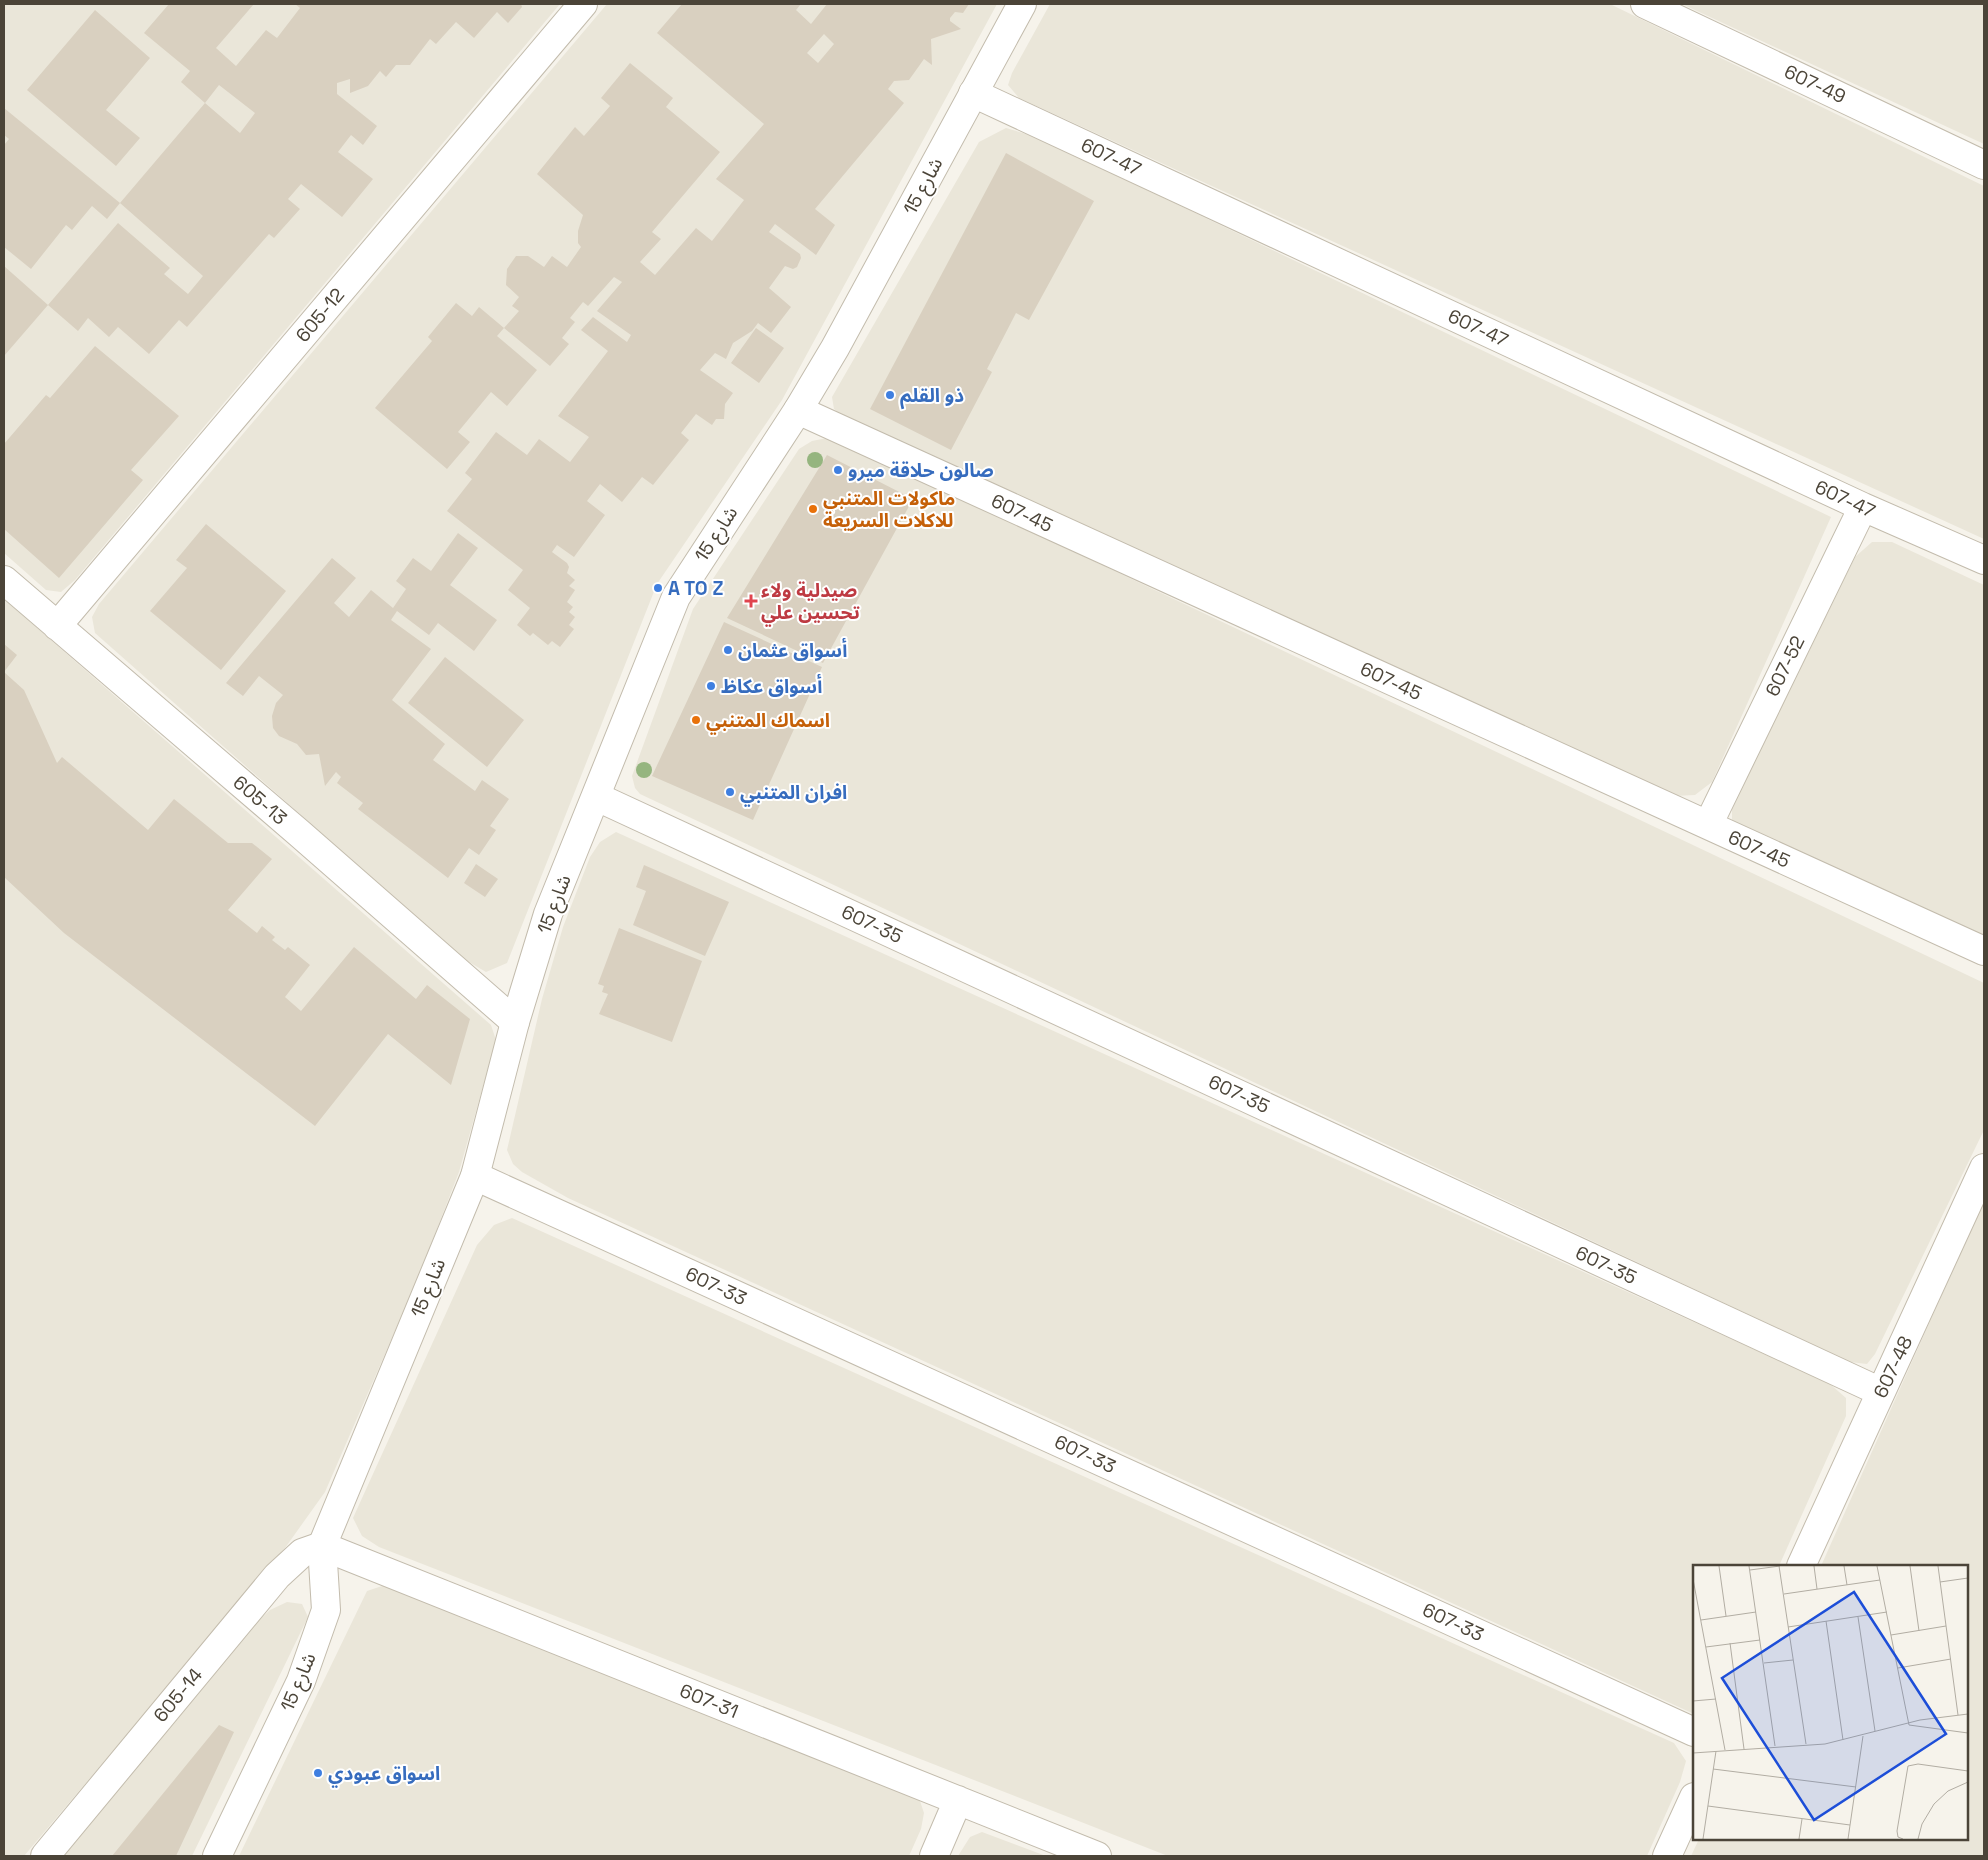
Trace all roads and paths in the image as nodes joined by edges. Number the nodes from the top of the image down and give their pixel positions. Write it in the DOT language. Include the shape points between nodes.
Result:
graph roads {
  1 [pos="583,4"];
  2 [pos="1022,4"];
  3 [pos="1645,4"];
  4 [pos="974,93"];
  5 [pos="1984,165"];
  6 [pos="798,410"];
  7 [pos="1863,507"];
  8 [pos="1984,560"];
  9 [pos="4,580"];
  10 [pos="57,626"];
  11 [pos="597,796"];
  12 [pos="1708,825"];
  13 [pos="1984,951"];
  14 [pos="514,1022"];
  15 [pos="1984,1168"];
  16 [pos="475,1176"];
  17 [pos="1881,1392"];
  18 [pos="322,1546"];
  19 [pos="1801,1565"];
  20 [pos="1693,1732"];
  21 [pos="1693,1799"];
  22 [pos="958,1800"];
  23 [pos="45,1856"];
  24 [pos="217,1856"];
  25 [pos="934,1856"];
  26 [pos="1097,1856"];
  27 [pos="1667,1856"];
  1 -- 10 [label="street, 605-12"];
  2 -- 4 [label="street, شارع 15"];
  3 -- 5 [label="street, 607-49"];
  4 -- 6 [label="street, شارع 15"];
  4 -- 7 [label="street, 607-47"];
  6 -- 11 [label="street, شارع 15" via="676,597"];
  6 -- 12 [label="street, 607-45"];
  7 -- 8 [label="street, 607-47"];
  7 -- 12 [label="street, 607-52"];
  9 -- 10 [label="street, 605-13"];
  10 -- 14 [label="street, 605-13"];
  11 -- 14 [label="street, شارع 15" via="548,914"];
  11 -- 17 [label="street, 607-35"];
  12 -- 13 [label="street, 607-45"];
  14 -- 16 [label="street, شارع 15"];
  15 -- 17 [label="street, 607-48"];
  16 -- 18 [label="street, شارع 15"];
  16 -- 20 [label="street, 607-33"];
  17 -- 19 [label="street, 607-48"];
  18 -- 22 [label="street, 607-31"];
  18 -- 23 [label="street, 605-14" via="302,1553 277,1576"];
  18 -- 24 [label="street, شارع 15" via="326,1610 301,1681"];
  21 -- 27 [label="street"];
  22 -- 25 [label="street"];
  22 -- 26 [label="street, 607-31"];
}
